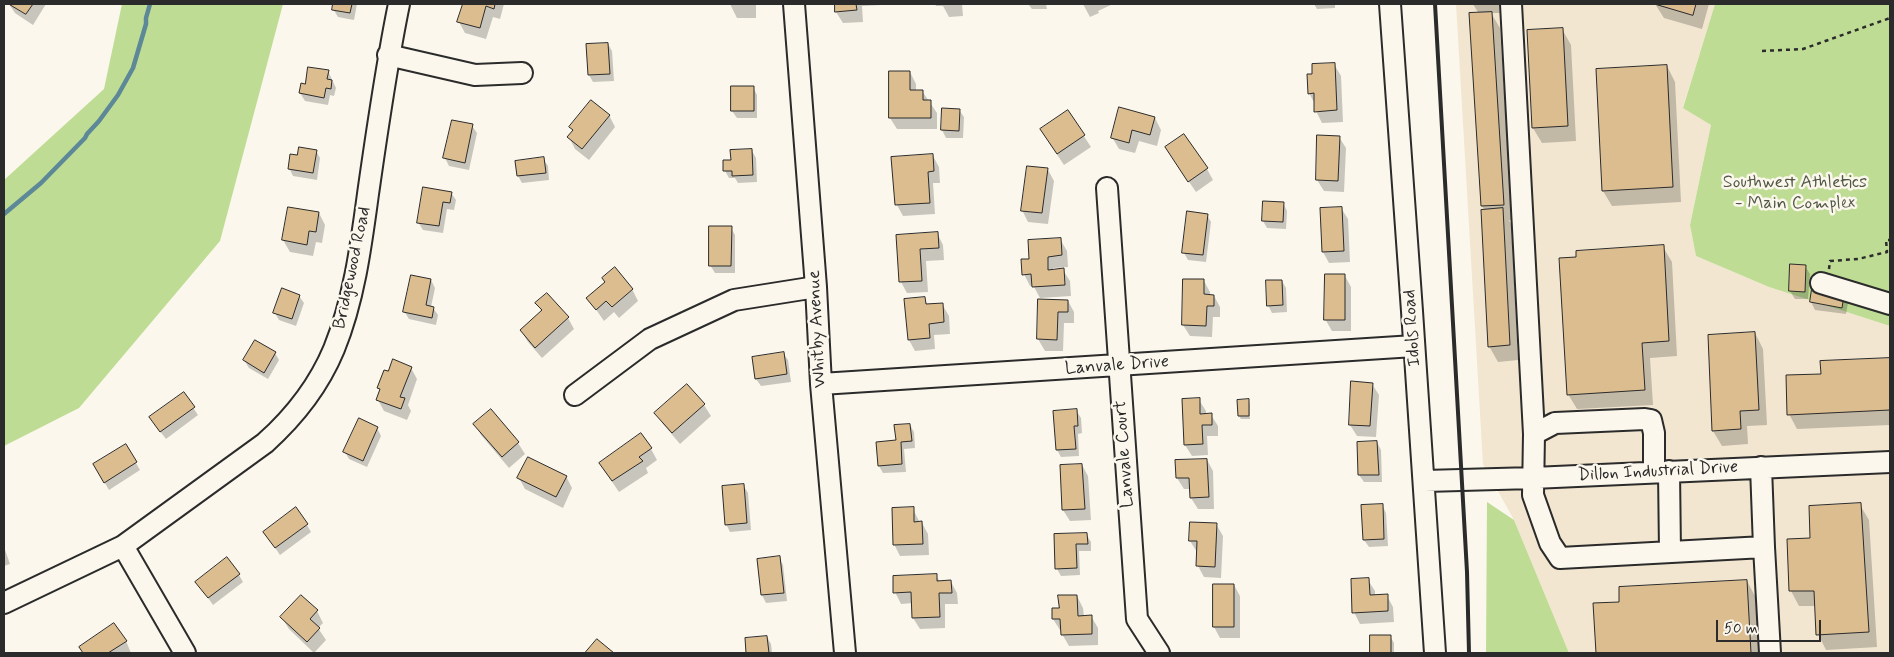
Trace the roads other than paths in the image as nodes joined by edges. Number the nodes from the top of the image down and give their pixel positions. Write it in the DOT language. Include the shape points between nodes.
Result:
graph roads {
  1 [pos="399,4"];
  2 [pos="794,4"];
  3 [pos="1390,4"];
  4 [pos="1511,4"];
  5 [pos="388,55"];
  6 [pos="522,73"];
  7 [pos="1107,188"];
  8 [pos="1825,284"];
  9 [pos="816,287"];
  10 [pos="1890,304"];
  11 [pos="1414,346"];
  12 [pos="1119,366"];
  13 [pos="821,384"];
  14 [pos="575,396"];
  15 [pos="1534,434"];
  16 [pos="1890,462"];
  17 [pos="1761,467"];
  18 [pos="1661,472"];
  19 [pos="1533,478"];
  20 [pos="1425,481"];
  21 [pos="122,546"];
  22 [pos="1764,547"];
  23 [pos="1670,552"];
  24 [pos="4,602"];
  25 [pos="185,653"];
  26 [pos="845,653"];
  27 [pos="1160,653"];
  28 [pos="1435,653"];
  29 [pos="1770,653"];
  1 -- 5 [label="street, Bridgewood Road"];
  2 -- 9 [label="street, Whitby Avenue"];
  3 -- 11 [label="street, Idols Road"];
  4 -- 15 [label="street"];
  5 -- 6 [label="street" via="475,75"];
  5 -- 21 [label="street, Bridgewood Road" via="352,289 334,351 319,379 290,419 265,443"];
  7 -- 12 [label="street, Lanvale Court"];
  8 -- 10 [label="street"];
  9 -- 13 [label="street, Whitby Avenue"];
  9 -- 14 [label="street" via="734,300 650,339"];
  11 -- 12 [label="street, Lanvale Drive"];
  11 -- 20 [label="street, Idols Road"];
  12 -- 13 [label="street, Lanvale Drive"];
  12 -- 27 [label="street, Lanvale Court" via="1137,618"];
  13 -- 26 [label="street, Whitby Avenue"];
  15 -- 18 [label="street" via="1555,423 1651,420"];
  15 -- 19 [label="street"];
  16 -- 17 [label="street, Dillon Industrial Drive"];
  17 -- 18 [label="street, Dillon Industrial Drive"];
  17 -- 22 [label="street"];
  18 -- 19 [label="street, Dillon Industrial Drive"];
  18 -- 23 [label="street"];
  19 -- 20 [label="street, Dillon Industrial Drive"];
  19 -- 23 [label="street" via="1533,495 1539,513 1550,543 1560,558"];
  20 -- 28 [label="street, Idols Road"];
  21 -- 24 [label="street, Bridgewood Road"];
  21 -- 25 [label="street"];
  22 -- 23 [label="street"];
  22 -- 29 [label="street"];
}
